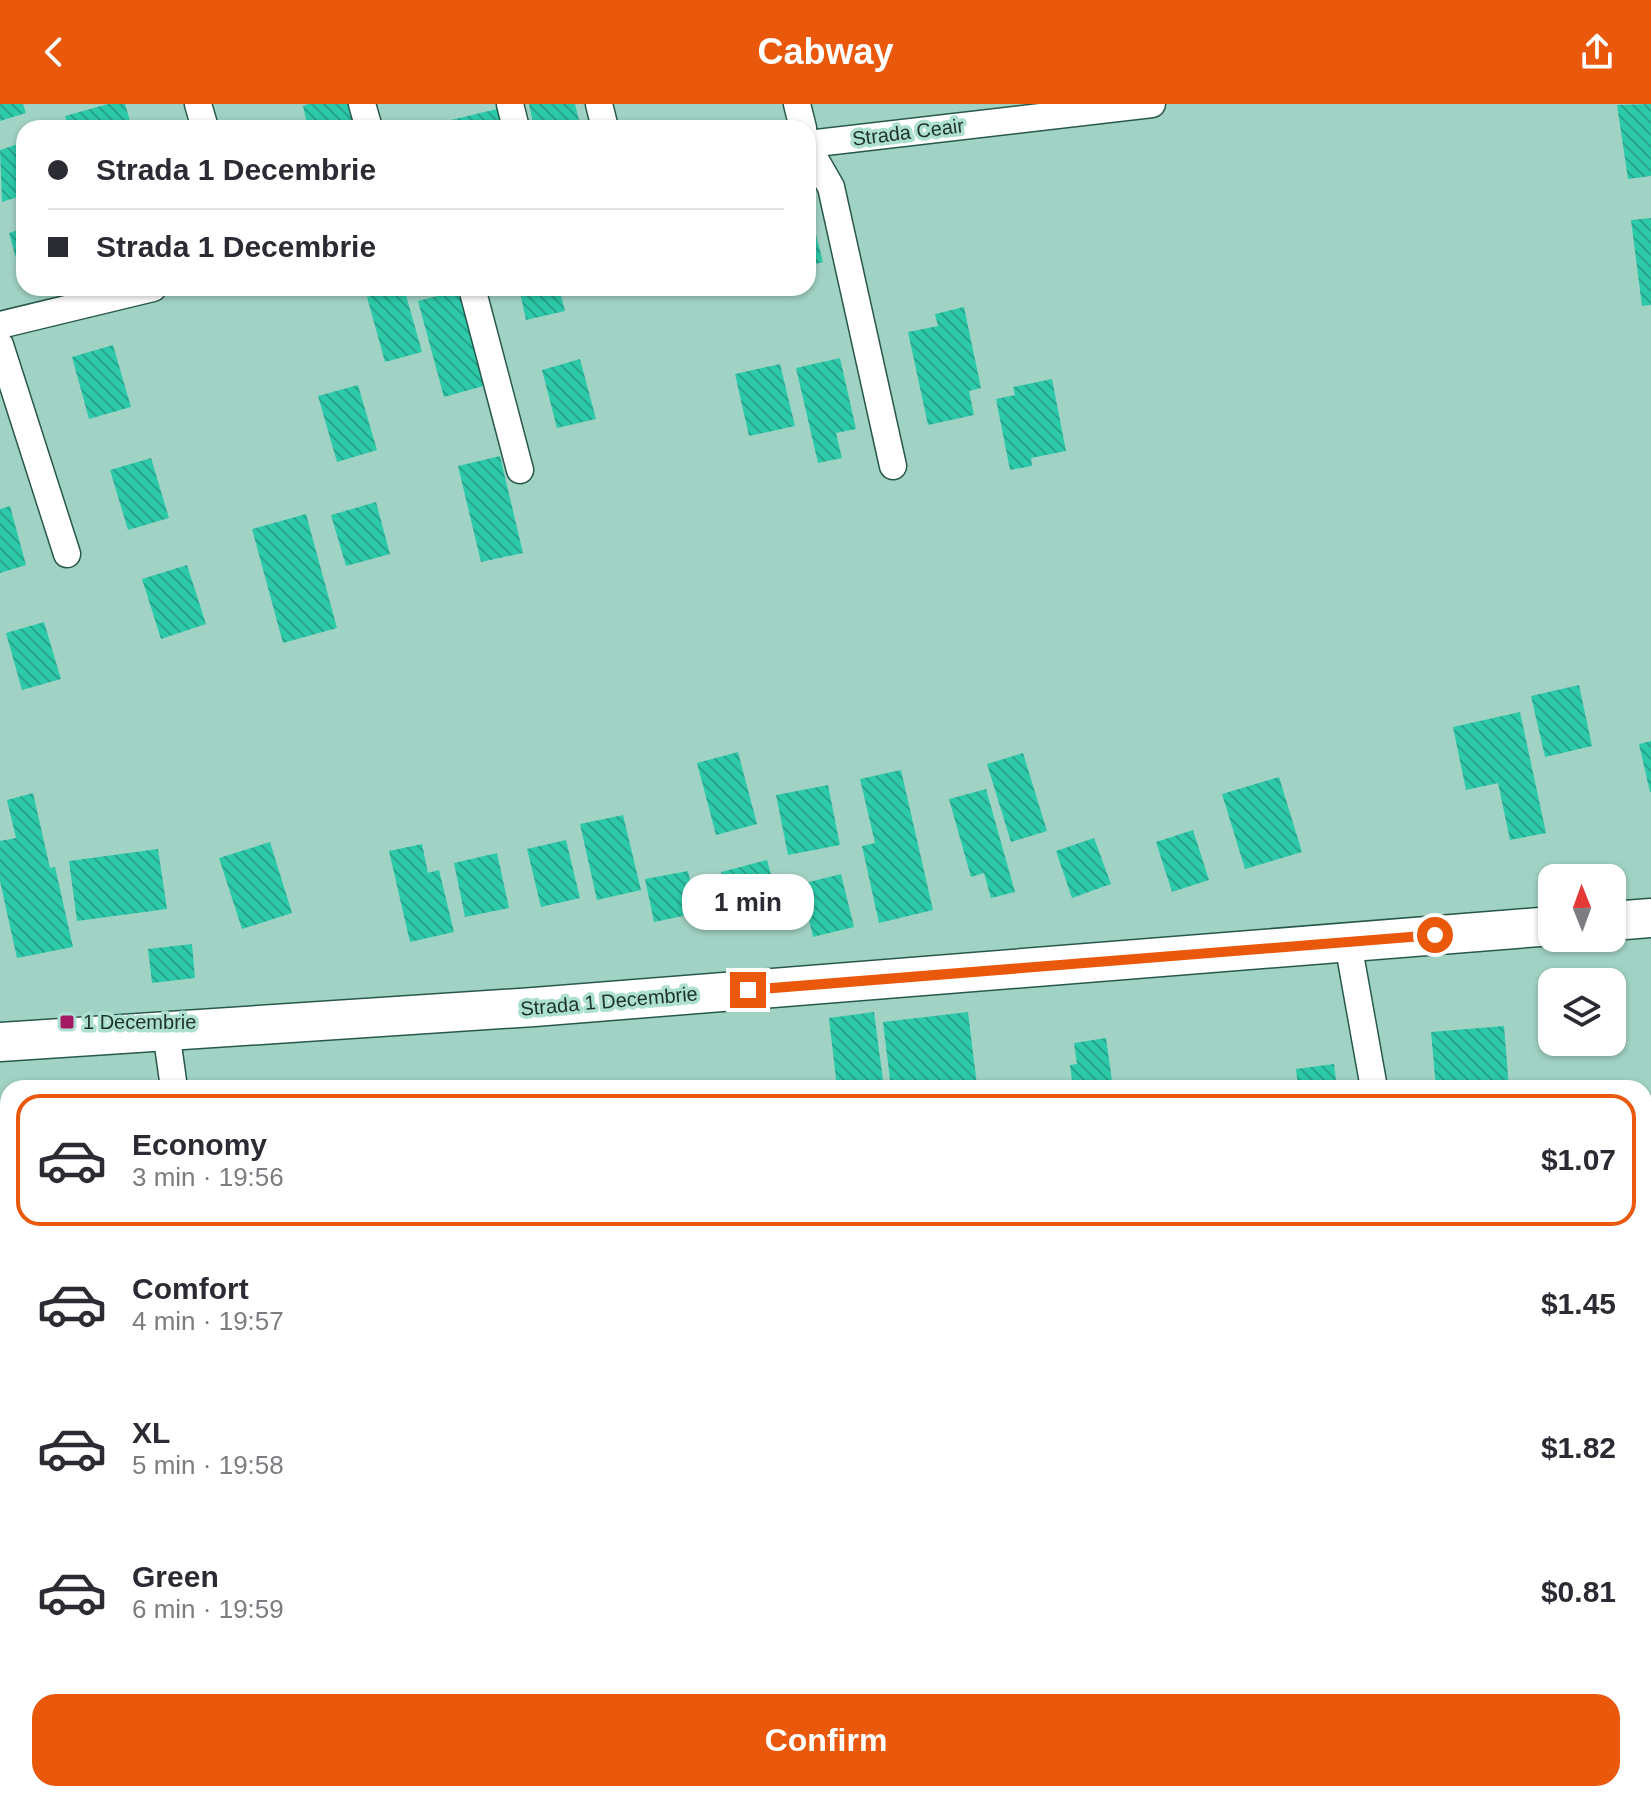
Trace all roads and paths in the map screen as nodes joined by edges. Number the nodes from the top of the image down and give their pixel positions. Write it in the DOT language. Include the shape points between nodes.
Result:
graph roads {
  1 [pos="1152,104"];
  2 [pos="1027,111"];
  3 [pos="816,145"];
  4 [pos="816,160"];
  5 [pos="120,296"];
  6 [pos="474,296"];
  7 [pos="0,325"];
  8 [pos="0,345"];
  9 [pos="893,466"];
  10 [pos="520,470"];
  11 [pos="67,554"];
  12 [pos="1651,918"];
  13 [pos="1626,920"];
  14 [pos="1538,927"];
  15 [pos="1348,943"];
  16 [pos="166,1031"];
  17 [pos="0,1042"];
  18 [pos="173,1080"];
  19 [pos="1373,1080"];
  1 -- 2 [label="street, Strada Ceair"];
  2 -- 3 [label="street, Strada Ceair"];
  4 -- 9 [label="street" via="831,187"];
  5 -- 7 [label="street"];
  6 -- 10 [label="street"];
  8 -- 11 [label="street"];
  12 -- 13 [label="main road"];
  14 -- 15 [label="main road, Strada 1 Decembrie"];
  15 -- 16 [label="main road, Strada 1 Decembrie"];
  15 -- 19 [label="street"];
  16 -- 17 [label="main road, Strada 1 Decembrie"];
  16 -- 18 [label="street"];
}
